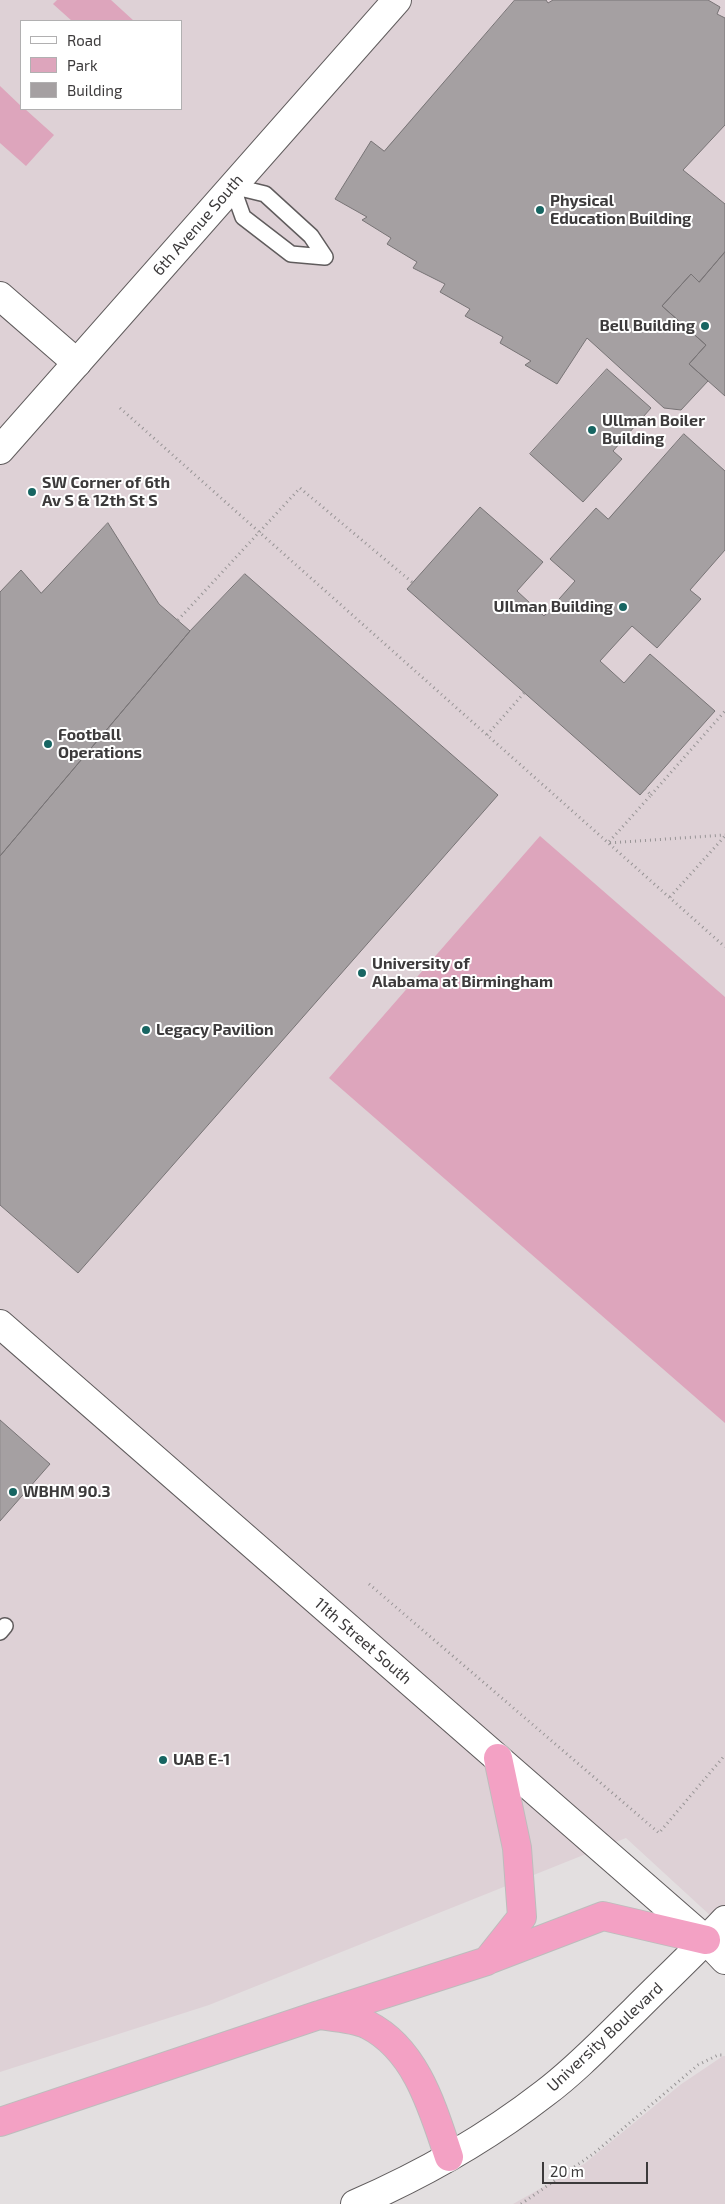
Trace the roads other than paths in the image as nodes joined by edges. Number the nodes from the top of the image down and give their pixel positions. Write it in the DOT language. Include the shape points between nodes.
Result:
graph roads {
  1 [pos="397,0"];
  2 [pos="232,186"];
  3 [pos="0,296"];
  4 [pos="77,363"];
  5 [pos="0,450"];
  6 [pos="0,1324"];
  7 [pos="498,1758"];
  8 [pos="725,1920"];
  9 [pos="706,1940"];
  10 [pos="725,1960"];
  11 [pos="487,1961"];
  12 [pos="319,2015"];
  13 [pos="0,2122"];
  14 [pos="449,2157"];
  15 [pos="397,2186"];
  16 [pos="335,2204"];
  17 [pos="355,2204"];
  1 -- 2 [label="main road, 6th Avenue South"];
  2 -- 2 [label="lane" via="244,217 291,254 325,257 312,236 265,194"];
  2 -- 4 [label="main road, 6th Avenue South"];
  3 -- 4 [label="main road"];
  4 -- 5 [label="main road, 6th Avenue South"];
  6 -- 7 [label="main road, 11th Street South"];
  7 -- 9 [label="main road, 11th Street South"];
  7 -- 11 [label="highway" via="517,1848 522,1917"];
  8 -- 9 [label="main road, University Boulevard"];
  9 -- 10 [label="main road, 11th Street South"];
  9 -- 11 [label="highway" via="603,1916"];
  9 -- 14 [label="main road, University Boulevard" via="590,2055 545,2093"];
  11 -- 12 [label="highway"];
  12 -- 13 [label="highway"];
  12 -- 14 [label="highway" via="368,2024 395,2044 414,2070 430,2102"];
  14 -- 15 [label="main road, University Boulevard"];
  15 -- 16 [label="main road, University Boulevard"];
  15 -- 17 [label="main road, University Boulevard"];
}
